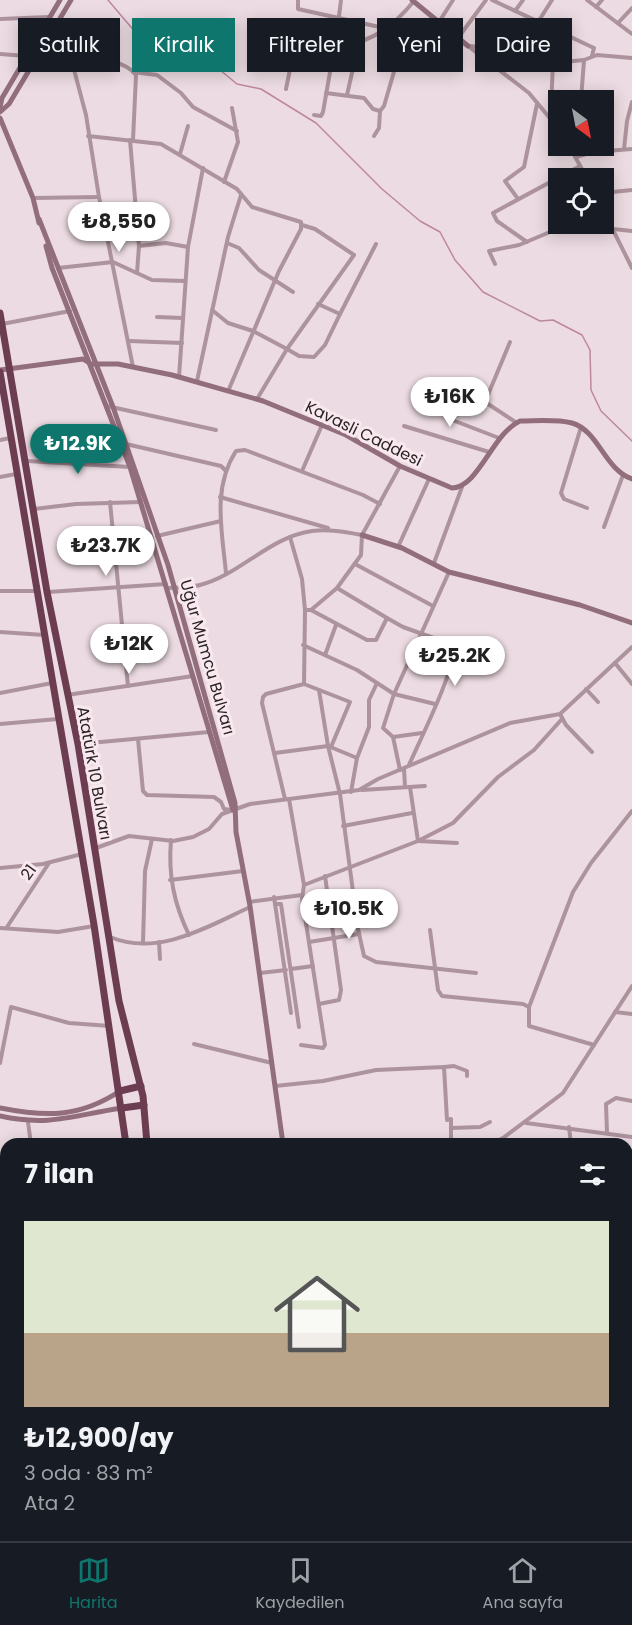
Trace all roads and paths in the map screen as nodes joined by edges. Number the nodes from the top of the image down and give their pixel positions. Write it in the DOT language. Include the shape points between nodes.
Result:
graph roads {
  1 [pos="60,0"];
  2 [pos="71,0"];
  3 [pos="298,0"];
  4 [pos="341,0"];
  5 [pos="453,0"];
  6 [pos="486,0"];
  7 [pos="492,0"];
  8 [pos="523,0"];
  9 [pos="552,0"];
  10 [pos="587,0"];
  11 [pos="602,0"];
  12 [pos="413,1"];
  13 [pos="596,7"];
  14 [pos="632,8"];
  15 [pos="515,11"];
  16 [pos="50,17"];
  17 [pos="60,18"];
  18 [pos="339,18"];
  19 [pos="399,18"];
  20 [pos="433,18"];
  21 [pos="442,18"];
  22 [pos="528,18"];
  23 [pos="541,18"];
  24 [pos="0,19"];
  25 [pos="618,23"];
  26 [pos="463,31"];
  27 [pos="632,34"];
  28 [pos="572,38"];
  29 [pos="463,42"];
  30 [pos="468,46"];
  31 [pos="475,47"];
  32 [pos="0,54"];
  33 [pos="18,55"];
  34 [pos="592,57"];
  35 [pos="632,58"];
  36 [pos="584,60"];
  37 [pos="19,72"];
  38 [pos="28,72"];
  39 [pos="73,72"];
  40 [pos="133,72"];
  41 [pos="289,72"];
  42 [pos="330,72"];
  43 [pos="352,72"];
  44 [pos="394,72"];
  45 [pos="286,89"];
  46 [pos="552,90"];
  47 [pos="582,90"];
  48 [pos="326,93"];
  49 [pos="347,95"];
  50 [pos="632,102"];
  51 [pos="538,103"];
  52 [pos="0,107"];
  53 [pos="232,108"];
  54 [pos="548,108"];
  55 [pos="543,109"];
  56 [pos="380,111"];
  57 [pos="0,112"];
  58 [pos="314,115"];
  59 [pos="548,115"];
  60 [pos="0,118"];
  61 [pos="188,126"];
  62 [pos="237,131"];
  63 [pos="88,136"];
  64 [pos="374,136"];
  65 [pos="132,140"];
  66 [pos="624,149"];
  67 [pos="632,149"];
  68 [pos="180,154"];
  69 [pos="576,157"];
  70 [pos="580,166"];
  71 [pos="202,168"];
  72 [pos="224,182"];
  73 [pos="632,190"];
  74 [pos="614,192"];
  75 [pos="241,194"];
  76 [pos="99,196"];
  77 [pos="33,198"];
  78 [pos="518,199"];
  79 [pos="302,225"];
  80 [pos="614,229"];
  81 [pos="614,231"];
  82 [pos="632,231"];
  83 [pos="548,233"];
  84 [pos="527,242"];
  85 [pos="227,243"];
  86 [pos="376,244"];
  87 [pos="139,246"];
  88 [pos="188,247"];
  89 [pos="113,262"];
  90 [pos="495,264"];
  91 [pos="55,268"];
  92 [pos="632,268"];
  93 [pos="137,273"];
  94 [pos="276,280"];
  95 [pos="185,281"];
  96 [pos="293,292"];
  97 [pos="318,304"];
  98 [pos="71,310"];
  99 [pos="212,310"];
  100 [pos="0,313"];
  101 [pos="340,314"];
  102 [pos="157,317"];
  103 [pos="183,318"];
  104 [pos="2,324"];
  105 [pos="253,331"];
  106 [pos="129,341"];
  107 [pos="510,342"];
  108 [pos="182,343"];
  109 [pos="287,349"];
  110 [pos="94,364"];
  111 [pos="133,367"];
  112 [pos="10,368"];
  113 [pos="0,371"];
  114 [pos="179,377"];
  115 [pos="198,381"];
  116 [pos="229,389"];
  117 [pos="257,399"];
  118 [pos="110,407"];
  119 [pos="447,418"];
  120 [pos="517,423"];
  121 [pos="322,425"];
  122 [pos="404,426"];
  123 [pos="581,427"];
  124 [pos="216,430"];
  125 [pos="11,438"];
  126 [pos="499,438"];
  127 [pos="0,440"];
  128 [pos="123,443"];
  129 [pos="489,452"];
  130 [pos="27,461"];
  131 [pos="400,466"];
  132 [pos="130,467"];
  133 [pos="226,471"];
  134 [pos="302,471"];
  135 [pos="17,474"];
  136 [pos="623,475"];
  137 [pos="0,477"];
  138 [pos="429,479"];
  139 [pos="632,479"];
  140 [pos="462,487"];
  141 [pos="220,497"];
  142 [pos="110,502"];
  143 [pos="141,502"];
  144 [pos="380,504"];
  145 [pos="587,508"];
  146 [pos="34,509"];
  147 [pos="221,521"];
  148 [pos="604,527"];
  149 [pos="334,530"];
  150 [pos="362,535"];
  151 [pos="154,537"];
  152 [pos="290,537"];
  153 [pos="398,547"];
  154 [pos="434,563"];
  155 [pos="355,564"];
  156 [pos="449,572"];
  157 [pos="226,573"];
  158 [pos="120,586"];
  159 [pos="167,586"];
  160 [pos="175,587"];
  161 [pos="337,588"];
  162 [pos="0,591"];
  163 [pos="37,591"];
  164 [pos="47,592"];
  165 [pos="433,606"];
  166 [pos="305,610"];
  167 [pos="311,610"];
  168 [pos="387,618"];
  169 [pos="632,623"];
  170 [pos="336,626"];
  171 [pos="0,632"];
  172 [pos="421,633"];
  173 [pos="45,634"];
  174 [pos="303,645"];
  175 [pos="632,647"];
  176 [pos="325,655"];
  177 [pos="615,663"];
  178 [pos="193,676"];
  179 [pos="52,683"];
  180 [pos="377,683"];
  181 [pos="304,684"];
  182 [pos="632,684"];
  183 [pos="128,686"];
  184 [pos="586,689"];
  185 [pos="319,690"];
  186 [pos="0,693"];
  187 [pos="394,694"];
  188 [pos="68,695"];
  189 [pos="598,702"];
  190 [pos="435,704"];
  191 [pos="560,714"];
  192 [pos="59,719"];
  193 [pos="562,719"];
  194 [pos="0,724"];
  195 [pos="209,732"];
  196 [pos="422,733"];
  197 [pos="393,737"];
  198 [pos="138,739"];
  199 [pos="78,744"];
  200 [pos="330,747"];
  201 [pos="592,752"];
  202 [pos="275,753"];
  203 [pos="357,758"];
  204 [pos="408,766"];
  205 [pos="402,770"];
  206 [pos="425,786"];
  207 [pos="407,787"];
  208 [pos="359,790"];
  209 [pos="351,792"];
  210 [pos="340,794"];
  211 [pos="287,799"];
  212 [pos="233,810"];
  213 [pos="632,811"];
  214 [pos="412,813"];
  215 [pos="343,826"];
  216 [pos="152,839"];
  217 [pos="171,840"];
  218 [pos="418,841"];
  219 [pos="457,843"];
  220 [pos="94,849"];
  221 [pos="82,854"];
  222 [pos="50,862"];
  223 [pos="349,867"];
  224 [pos="0,868"];
  225 [pos="243,871"];
  226 [pos="325,876"];
  227 [pos="170,880"];
  228 [pos="304,885"];
  229 [pos="302,895"];
  230 [pos="274,897"];
  231 [pos="250,904"];
  232 [pos="94,926"];
  233 [pos="7,927"];
  234 [pos="0,928"];
  235 [pos="430,930"];
  236 [pos="189,934"];
  237 [pos="359,934"];
  238 [pos="108,937"];
  239 [pos="333,938"];
  240 [pos="159,942"];
  241 [pos="309,942"];
  242 [pos="143,943"];
  243 [pos="160,959"];
  244 [pos="313,966"];
  245 [pos="288,970"];
  246 [pos="435,970"];
  247 [pos="476,973"];
  248 [pos="260,974"];
  249 [pos="632,986"];
  250 [pos="319,1004"];
  251 [pos="529,1007"];
  252 [pos="615,1012"];
  253 [pos="291,1013"];
  254 [pos="632,1014"];
  255 [pos="110,1026"];
  256 [pos="299,1027"];
  257 [pos="194,1044"];
  258 [pos="594,1045"];
  259 [pos="301,1046"];
  260 [pos="0,1063"];
  261 [pos="272,1063"];
  262 [pos="444,1067"];
  263 [pos="467,1076"];
  264 [pos="141,1086"];
  265 [pos="275,1086"];
  266 [pos="120,1090"];
  267 [pos="632,1101"];
  268 [pos="144,1105"];
  269 [pos="0,1108"];
  270 [pos="122,1108"];
  271 [pos="0,1116"];
  272 [pos="28,1122"];
  273 [pos="490,1122"];
  274 [pos="525,1123"];
  275 [pos="569,1127"];
  276 [pos="451,1128"];
  277 [pos="607,1133"];
  278 [pos="632,1137"];
  279 [pos="30,1138"];
  280 [pos="125,1138"];
  281 [pos="147,1138"];
  282 [pos="282,1138"];
  283 [pos="451,1138"];
  284 [pos="503,1138"];
  285 [pos="570,1138"];
  1 -- 16 [label="street"];
  2 -- 17 [label="street"];
  3 -- 18 [label="street" via="298,9"];
  4 -- 18 [label="street"];
  5 -- 21 [label="street"];
  6 -- 26 [label="street"];
  7 -- 15 [label="street"];
  8 -- 15 [label="street"];
  9 -- 23 [label="street"];
  10 -- 13 [label="street"];
  11 -- 13 [label="street"];
  12 -- 19 [label="street"];
  12 -- 20 [label="street"];
  13 -- 25 [label="street"];
  14 -- 25 [label="street"];
  15 -- 22 [label="street"];
  16 -- 24 [label="street"];
  25 -- 27 [label="street"];
  28 -- 34 [label="street" via="594,48"];
  29 -- 30 [label="street"];
  30 -- 31 [label="street"];
  30 -- 51 [label="street"];
  32 -- 33 [label="street"];
  34 -- 35 [label="street"];
  34 -- 36 [label="street"];
  36 -- 46 [label="street" via="553,63"];
  36 -- 47 [label="street"];
  37 -- 52 [label="street"];
  38 -- 57 [label="street"];
  39 -- 63 [label="street"];
  40 -- 62 [label="street" via="157,75 182,93 193,107"];
  40 -- 65 [label="street" via="136,75"];
  41 -- 45 [label="street"];
  42 -- 48 [label="street"];
  43 -- 49 [label="street"];
  44 -- 56 [label="street"];
  48 -- 49 [label="street"];
  48 -- 58 [label="street" via="321,116"];
  49 -- 56 [label="street" via="364,98"];
  50 -- 66 [label="street"];
  51 -- 55 [label="street"];
  51 -- 78 [label="street" via="524,167 505,181"];
  53 -- 62 [label="street"];
  54 -- 55 [label="street"];
  55 -- 59 [label="street"];
  56 -- 64 [label="street"];
  60 -- 77 [label="street, Uğur Mumcu Bulvarı"];
  61 -- 68 [label="street"];
  62 -- 72 [label="street" via="238,142"];
  63 -- 65 [label="street"];
  63 -- 76 [label="street"];
  65 -- 68 [label="street" via="161,144"];
  65 -- 87 [label="street"];
  66 -- 67 [label="street"];
  66 -- 69 [label="street"];
  68 -- 71 [label="street"];
  69 -- 70 [label="street"];
  70 -- 78 [label="street"];
  71 -- 72 [label="street"];
  71 -- 88 [label="street"];
  72 -- 75 [label="street"];
  73 -- 74 [label="street"];
  75 -- 79 [label="street" via="252,207 298,220"];
  75 -- 85 [label="street"];
  76 -- 77 [label="street"];
  76 -- 89 [label="street"];
  77 -- 91 [label="street, Uğur Mumcu Bulvarı"];
  78 -- 84 [label="street" via="493,213 497,221"];
  79 -- 94 [label="street"];
  79 -- 97 [label="street" via="350,249 354,255"];
  80 -- 82 [label="street"];
  81 -- 92 [label="street"];
  83 -- 84 [label="street"];
  84 -- 90 [label="street" via="489,251"];
  85 -- 94 [label="street" via="239,248 259,270"];
  85 -- 99 [label="street"];
  86 -- 101 [label="street"];
  87 -- 88 [label="street" via="166,243"];
  87 -- 93 [label="street"];
  88 -- 95 [label="street"];
  89 -- 91 [label="street"];
  89 -- 93 [label="street"];
  89 -- 106 [label="street"];
  91 -- 98 [label="street, Uğur Mumcu Bulvarı"];
  91 -- 110 [label="street, Uğur Mumcu Bulvarı"];
  93 -- 95 [label="street" via="152,280"];
  94 -- 96 [label="street"];
  94 -- 105 [label="street"];
  95 -- 103 [label="street"];
  97 -- 101 [label="street"];
  97 -- 109 [label="street"];
  98 -- 104 [label="street"];
  98 -- 110 [label="street, Uğur Mumcu Bulvarı"];
  99 -- 105 [label="street" via="228,323"];
  99 -- 115 [label="street"];
  100 -- 104 [label="highway, Atatürk 10 Bulvarı"];
  101 -- 109 [label="street" via="325,345 314,357 299,356"];
  102 -- 103 [label="street"];
  103 -- 108 [label="street"];
  104 -- 112 [label="highway, Atatürk 10 Bulvarı"];
  105 -- 109 [label="street"];
  105 -- 116 [label="street"];
  106 -- 108 [label="street"];
  106 -- 111 [label="street"];
  107 -- 120 [label="street" via="485,402"];
  108 -- 114 [label="street"];
  109 -- 117 [label="street"];
  110 -- 111 [label="street, Kavasli Caddesi"];
  110 -- 112 [label="street, Kavasli Caddesi" via="80,359"];
  110 -- 118 [label="street, Uğur Mumcu Bulvarı"];
  111 -- 114 [label="street, Kavasli Caddesi"];
  112 -- 113 [label="street, Kavasli Caddesi"];
  112 -- 130 [label="highway, Atatürk 10 Bulvarı"];
  113 -- 125 [label="highway, Atatürk 10 Bulvarı"];
  114 -- 115 [label="street, Kavasli Caddesi"];
  115 -- 116 [label="street, Kavasli Caddesi"];
  116 -- 117 [label="street, Kavasli Caddesi"];
  117 -- 121 [label="street, Kavasli Caddesi"];
  118 -- 124 [label="street"];
  118 -- 128 [label="street, Uğur Mumcu Bulvarı"];
  119 -- 126 [label="street"];
  120 -- 123 [label="street" via="570,423"];
  120 -- 126 [label="street"];
  121 -- 131 [label="street, Kavasli Caddesi"];
  121 -- 134 [label="street"];
  122 -- 129 [label="street"];
  123 -- 136 [label="street"];
  123 -- 145 [label="street" via="561,493 564,500"];
  125 -- 127 [label="street"];
  125 -- 135 [label="highway, Atatürk 10 Bulvarı"];
  126 -- 129 [label="street"];
  128 -- 132 [label="street, Uğur Mumcu Bulvarı"];
  128 -- 133 [label="street" via="221,466"];
  128 -- 151 [label="street, Uğur Mumcu Bulvarı"];
  129 -- 140 [label="street"];
  130 -- 132 [label="street"];
  130 -- 146 [label="highway, Atatürk 10 Bulvarı"];
  131 -- 138 [label="street, Kavasli Caddesi"];
  131 -- 144 [label="street"];
  132 -- 143 [label="street, Uğur Mumcu Bulvarı"];
  133 -- 134 [label="street" via="240,450"];
  133 -- 141 [label="street"];
  134 -- 144 [label="street"];
  135 -- 137 [label="street"];
  135 -- 163 [label="highway, Atatürk 10 Bulvarı"];
  136 -- 139 [label="street"];
  136 -- 148 [label="street"];
  138 -- 140 [label="street, Kavasli Caddesi" via="452,488"];
  138 -- 153 [label="street"];
  140 -- 154 [label="street"];
  141 -- 147 [label="street"];
  141 -- 149 [label="street"];
  142 -- 143 [label="street"];
  142 -- 146 [label="street"];
  142 -- 158 [label="street"];
  143 -- 151 [label="street, Uğur Mumcu Bulvarı"];
  144 -- 150 [label="street"];
  146 -- 164 [label="highway, Atatürk 10 Bulvarı"];
  147 -- 151 [label="street"];
  147 -- 157 [label="street"];
  149 -- 150 [label="street"];
  149 -- 152 [label="street"];
  150 -- 153 [label="street"];
  150 -- 155 [label="street" via="363,550"];
  151 -- 159 [label="street, Uğur Mumcu Bulvarı"];
  151 -- 160 [label="street, Uğur Mumcu Bulvarı"];
  152 -- 157 [label="street"];
  152 -- 166 [label="street" via="302,579"];
  153 -- 154 [label="street"];
  154 -- 156 [label="street"];
  155 -- 161 [label="street"];
  155 -- 165 [label="street"];
  156 -- 165 [label="street"];
  156 -- 169 [label="street" via="580,605"];
  157 -- 160 [label="street" via="200,586"];
  158 -- 159 [label="street"];
  158 -- 164 [label="street"];
  158 -- 183 [label="street"];
  159 -- 160 [label="street"];
  159 -- 178 [label="street, Uğur Mumcu Bulvarı"];
  160 -- 212 [label="street, Uğur Mumcu Bulvarı" via="235,803"];
  161 -- 167 [label="street"];
  161 -- 168 [label="street"];
  162 -- 163 [label="street"];
  163 -- 173 [label="highway, Atatürk 10 Bulvarı"];
  164 -- 188 [label="highway, Atatürk 10 Bulvarı"];
  165 -- 172 [label="street"];
  166 -- 167 [label="street"];
  166 -- 174 [label="street"];
  167 -- 170 [label="street"];
  168 -- 170 [label="street" via="373,641"];
  168 -- 172 [label="street"];
  170 -- 176 [label="street"];
  171 -- 173 [label="street"];
  172 -- 187 [label="street"];
  172 -- 190 [label="street" via="453,645 454,649 442,693"];
  173 -- 179 [label="highway, Atatürk 10 Bulvarı"];
  174 -- 176 [label="street"];
  174 -- 181 [label="street"];
  175 -- 177 [label="street"];
  176 -- 180 [label="street"];
  177 -- 182 [label="street"];
  177 -- 184 [label="street"];
  178 -- 183 [label="street"];
  178 -- 195 [label="street, Uğur Mumcu Bulvarı"];
  179 -- 186 [label="street"];
  179 -- 192 [label="highway, Atatürk 10 Bulvarı"];
  180 -- 187 [label="street"];
  180 -- 203 [label="street" via="369,700 367,737"];
  181 -- 185 [label="street"];
  181 -- 202 [label="street" via="263,697"];
  183 -- 188 [label="street"];
  184 -- 189 [label="street"];
  184 -- 191 [label="street"];
  185 -- 200 [label="street"];
  185 -- 200 [label="street" via="351,705"];
  187 -- 190 [label="street"];
  187 -- 197 [label="street" via="383,728"];
  188 -- 199 [label="highway, Atatürk 10 Bulvarı"];
  190 -- 196 [label="street"];
  191 -- 193 [label="street"];
  191 -- 204 [label="street" via="510,723"];
  192 -- 194 [label="street"];
  192 -- 221 [label="highway, Atatürk 10 Bulvarı"];
  193 -- 201 [label="street"];
  193 -- 218 [label="street" via="459,819"];
  195 -- 198 [label="street"];
  195 -- 212 [label="street, Uğur Mumcu Bulvarı"];
  196 -- 197 [label="street"];
  196 -- 204 [label="street"];
  197 -- 205 [label="street"];
  198 -- 199 [label="street"];
  198 -- 212 [label="street" via="143,791 147,795 214,797 225,809"];
  199 -- 220 [label="highway, Atatürk 10 Bulvarı"];
  200 -- 202 [label="street"];
  200 -- 203 [label="street"];
  200 -- 210 [label="street"];
  202 -- 211 [label="street"];
  203 -- 209 [label="street"];
  204 -- 205 [label="street"];
  205 -- 207 [label="street"];
  205 -- 208 [label="street"];
  206 -- 207 [label="street"];
  207 -- 208 [label="street"];
  207 -- 214 [label="street"];
  208 -- 209 [label="street"];
  209 -- 210 [label="street"];
  210 -- 211 [label="street"];
  210 -- 215 [label="street"];
  211 -- 212 [label="street"];
  211 -- 228 [label="street"];
  212 -- 217 [label="street" via="222,814 201,833"];
  212 -- 225 [label="street, Uğur Mumcu Bulvarı"];
  213 -- 251 [label="street" via="573,892"];
  214 -- 215 [label="street"];
  214 -- 218 [label="street"];
  215 -- 223 [label="street"];
  216 -- 217 [label="street"];
  216 -- 220 [label="street" via="129,836"];
  216 -- 242 [label="street" via="146,872"];
  217 -- 227 [label="street"];
  218 -- 219 [label="street"];
  218 -- 223 [label="street"];
  220 -- 238 [label="highway, Atatürk 10 Bulvarı"];
  221 -- 222 [label="street"];
  221 -- 232 [label="highway, Atatürk 10 Bulvarı"];
  222 -- 224 [label="street"];
  222 -- 233 [label="street, 21"];
  223 -- 226 [label="street"];
  223 -- 237 [label="street"];
  225 -- 227 [label="street"];
  225 -- 231 [label="street, Uğur Mumcu Bulvarı"];
  226 -- 228 [label="street"];
  226 -- 239 [label="street"];
  227 -- 236 [label="street"];
  228 -- 229 [label="street"];
  229 -- 230 [label="street"];
  229 -- 241 [label="street"];
  230 -- 231 [label="street"];
  230 -- 245 [label="street"];
  231 -- 236 [label="street"];
  231 -- 248 [label="street, Uğur Mumcu Bulvarı"];
  232 -- 233 [label="street" via="58,932"];
  232 -- 255 [label="highway, Atatürk 10 Bulvarı"];
  233 -- 234 [label="street"];
  235 -- 246 [label="street"];
  236 -- 240 [label="street"];
  237 -- 239 [label="street"];
  237 -- 246 [label="street" via="368,960"];
  238 -- 242 [label="street" via="123,943"];
  238 -- 264 [label="highway, Atatürk 10 Bulvarı"];
  239 -- 241 [label="street"];
  239 -- 250 [label="street" via="342,990 339,1000"];
  240 -- 242 [label="street"];
  240 -- 243 [label="street"];
  241 -- 244 [label="street"];
  244 -- 245 [label="street"];
  244 -- 250 [label="street"];
  245 -- 248 [label="street"];
  245 -- 253 [label="street"];
  245 -- 256 [label="street"];
  246 -- 247 [label="street"];
  246 -- 251 [label="street" via="442,996"];
  248 -- 261 [label="street, Uğur Mumcu Bulvarı"];
  249 -- 252 [label="street"];
  250 -- 259 [label="street" via="325,1045"];
  251 -- 258 [label="street" via="529,1026"];
  252 -- 254 [label="street"];
  252 -- 258 [label="street"];
  255 -- 260 [label="street" via="69,1023 10,1007"];
  255 -- 266 [label="highway, Atatürk 10 Bulvarı"];
  257 -- 261 [label="street"];
  258 -- 274 [label="street" via="564,1093"];
  261 -- 265 [label="street, Uğur Mumcu Bulvarı"];
  262 -- 263 [label="street" via="463,1069"];
  262 -- 265 [label="street" via="376,1070"];
  262 -- 276 [label="street" via="444,1103"];
  264 -- 266 [label="highway"];
  264 -- 268 [label="highway, Atatürk 10 Bulvarı"];
  265 -- 282 [label="street, Uğur Mumcu Bulvarı"];
  266 -- 269 [label="street" via="98,1105 53,1115"];
  266 -- 270 [label="highway, Atatürk 10 Bulvarı"];
  267 -- 277 [label="street" via="616,1098 606,1104"];
  268 -- 270 [label="highway"];
  268 -- 281 [label="highway, Atatürk 10 Bulvarı"];
  270 -- 272 [label="street" via="82,1117"];
  270 -- 280 [label="highway, Atatürk 10 Bulvarı"];
  271 -- 272 [label="street"];
  272 -- 279 [label="street"];
  273 -- 276 [label="street" via="480,1127"];
  274 -- 275 [label="street"];
  274 -- 284 [label="street"];
  275 -- 277 [label="street"];
  275 -- 285 [label="street"];
  276 -- 283 [label="street"];
  277 -- 278 [label="street"];
}
